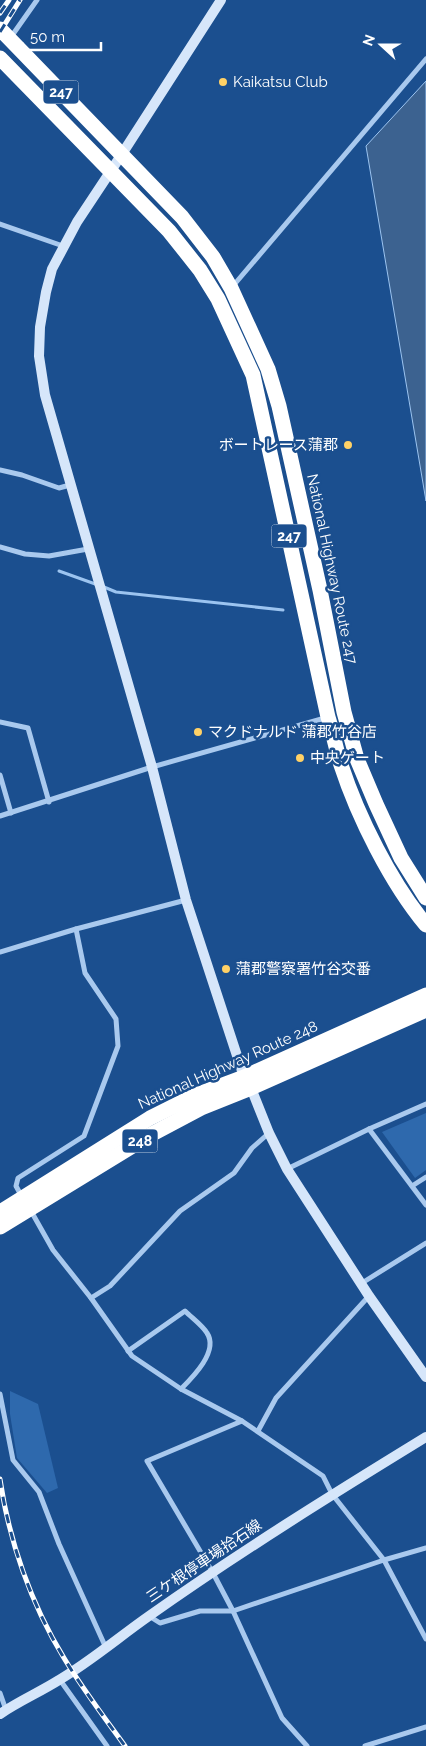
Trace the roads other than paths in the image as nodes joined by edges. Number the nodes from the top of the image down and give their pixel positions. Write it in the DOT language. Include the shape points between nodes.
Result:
graph roads {
  1 [pos="37,0"];
  2 [pos="221,0"];
  3 [pos="5,34"];
  4 [pos="0,58"];
  5 [pos="426,59"];
  6 [pos="122,154"];
  7 [pos="110,170"];
  8 [pos="0,224"];
  9 [pos="63,246"];
  10 [pos="231,288"];
  11 [pos="0,470"];
  12 [pos="70,485"];
  13 [pos="0,547"];
  14 [pos="88,548"];
  15 [pos="328,717"];
  16 [pos="0,722"];
  17 [pos="152,768"];
  18 [pos="0,776"];
  19 [pos="49,802"];
  20 [pos="11,813"];
  21 [pos="0,816"];
  22 [pos="426,898"];
  23 [pos="186,900"];
  24 [pos="426,925"];
  25 [pos="76,929"];
  26 [pos="0,952"];
  27 [pos="426,995"];
  28 [pos="426,1010"];
  29 [pos="247,1082"];
  30 [pos="426,1104"];
  31 [pos="369,1128"];
  32 [pos="269,1133"];
  33 [pos="287,1169"];
  34 [pos="426,1177"];
  35 [pos="412,1186"];
  36 [pos="33,1199"];
  37 [pos="426,1205"];
  38 [pos="0,1212"];
  39 [pos="0,1227"];
  40 [pos="426,1242"];
  41 [pos="362,1283"];
  42 [pos="369,1296"];
  43 [pos="91,1298"];
  44 [pos="128,1351"];
  45 [pos="426,1377"];
  46 [pos="181,1389"];
  47 [pos="0,1394"];
  48 [pos="242,1421"];
  49 [pos="258,1431"];
  50 [pos="426,1437"];
  51 [pos="332,1494"];
  52 [pos="426,1548"];
  53 [pos="384,1560"];
  54 [pos="214,1573"];
  55 [pos="233,1611"];
  56 [pos="148,1616"];
  57 [pos="426,1639"];
  58 [pos="106,1648"];
  59 [pos="60,1680"];
  60 [pos="0,1693"];
  61 [pos="3,1712"];
  62 [pos="426,1727"];
  63 [pos="106,1746"];
  64 [pos="307,1746"];
  65 [pos="364,1746"];
  1 -- 3 [label="street"];
  2 -- 6 [label="street"];
  3 -- 6 [label="highway, National Highway Route 247 / 247"];
  4 -- 7 [label="highway, 247"];
  5 -- 10 [label="street"];
  6 -- 7 [label="street"];
  6 -- 10 [label="highway, National Highway Route 247 / 247" via="182,217 214,257"];
  7 -- 9 [label="street"];
  7 -- 15 [label="highway, 247" via="169,230 200,270 218,299 252,375"];
  8 -- 9 [label="street"];
  9 -- 12 [label="street" via="52,268 46,292 39,356 45,394"];
  10 -- 22 [label="highway, National Highway Route 247 / 247" via="268,369 279,406 344,712 357,759 401,858"];
  11 -- 12 [label="street" via="59,488"];
  12 -- 14 [label="street"];
  13 -- 14 [label="street" via="49,556"];
  14 -- 17 [label="street"];
  15 -- 17 [label="street"];
  15 -- 24 [label="highway, 247" via="341,766 359,812 386,865"];
  16 -- 19 [label="street" via="28,728"];
  17 -- 19 [label="street"];
  17 -- 23 [label="street"];
  18 -- 20 [label="street"];
  19 -- 20 [label="street"];
  20 -- 21 [label="street"];
  23 -- 25 [label="street"];
  23 -- 29 [label="street"];
  25 -- 26 [label="street"];
  25 -- 43 [label="street" via="85,974 116,1019 118,1046 84,1136 18,1178 16,1186 53,1250"];
  27 -- 29 [label="highway, National Highway Route 248 / 248"];
  28 -- 29 [label="highway, National Highway Route 248 / 248"];
  29 -- 32 [label="street"];
  29 -- 36 [label="highway, National Highway Route 248 / 248"];
  30 -- 31 [label="street"];
  31 -- 33 [label="street"];
  31 -- 35 [label="street"];
  32 -- 33 [label="street"];
  32 -- 43 [label="street" via="252,1148 234,1173 180,1211 110,1286"];
  33 -- 41 [label="street"];
  34 -- 35 [label="street"];
  35 -- 37 [label="street"];
  36 -- 38 [label="highway, National Highway Route 248 / 248"];
  36 -- 39 [label="highway, National Highway Route 248 / 248"];
  40 -- 41 [label="street"];
  41 -- 42 [label="street"];
  42 -- 45 [label="street"];
  42 -- 49 [label="street" via="276,1398"];
  43 -- 44 [label="street"];
  44 -- 46 [label="street"];
  44 -- 46 [label="street" via="185,1311 207,1333 210,1341 205,1362"];
  46 -- 48 [label="street"];
  47 -- 58 [label="street" via="13,1460 39,1492"];
  48 -- 49 [label="street"];
  48 -- 54 [label="street" via="147,1461"];
  49 -- 51 [label="street" via="323,1476"];
  50 -- 51 [label="street, 三ケ根停車場拾石線"];
  51 -- 53 [label="street"];
  51 -- 54 [label="street, 三ケ根停車場拾石線"];
  52 -- 53 [label="street"];
  53 -- 55 [label="street"];
  53 -- 57 [label="street"];
  54 -- 55 [label="street"];
  54 -- 56 [label="street, 三ケ根停車場拾石線"];
  55 -- 56 [label="street" via="200,1611 160,1624"];
  55 -- 64 [label="street" via="282,1718"];
  56 -- 58 [label="street, 三ケ根停車場拾石線"];
  58 -- 59 [label="street, 三ケ根停車場拾石線"];
  59 -- 61 [label="street, 三ケ根停車場拾石線"];
  59 -- 63 [label="street"];
  60 -- 61 [label="street"];
  62 -- 65 [label="street"];
}
